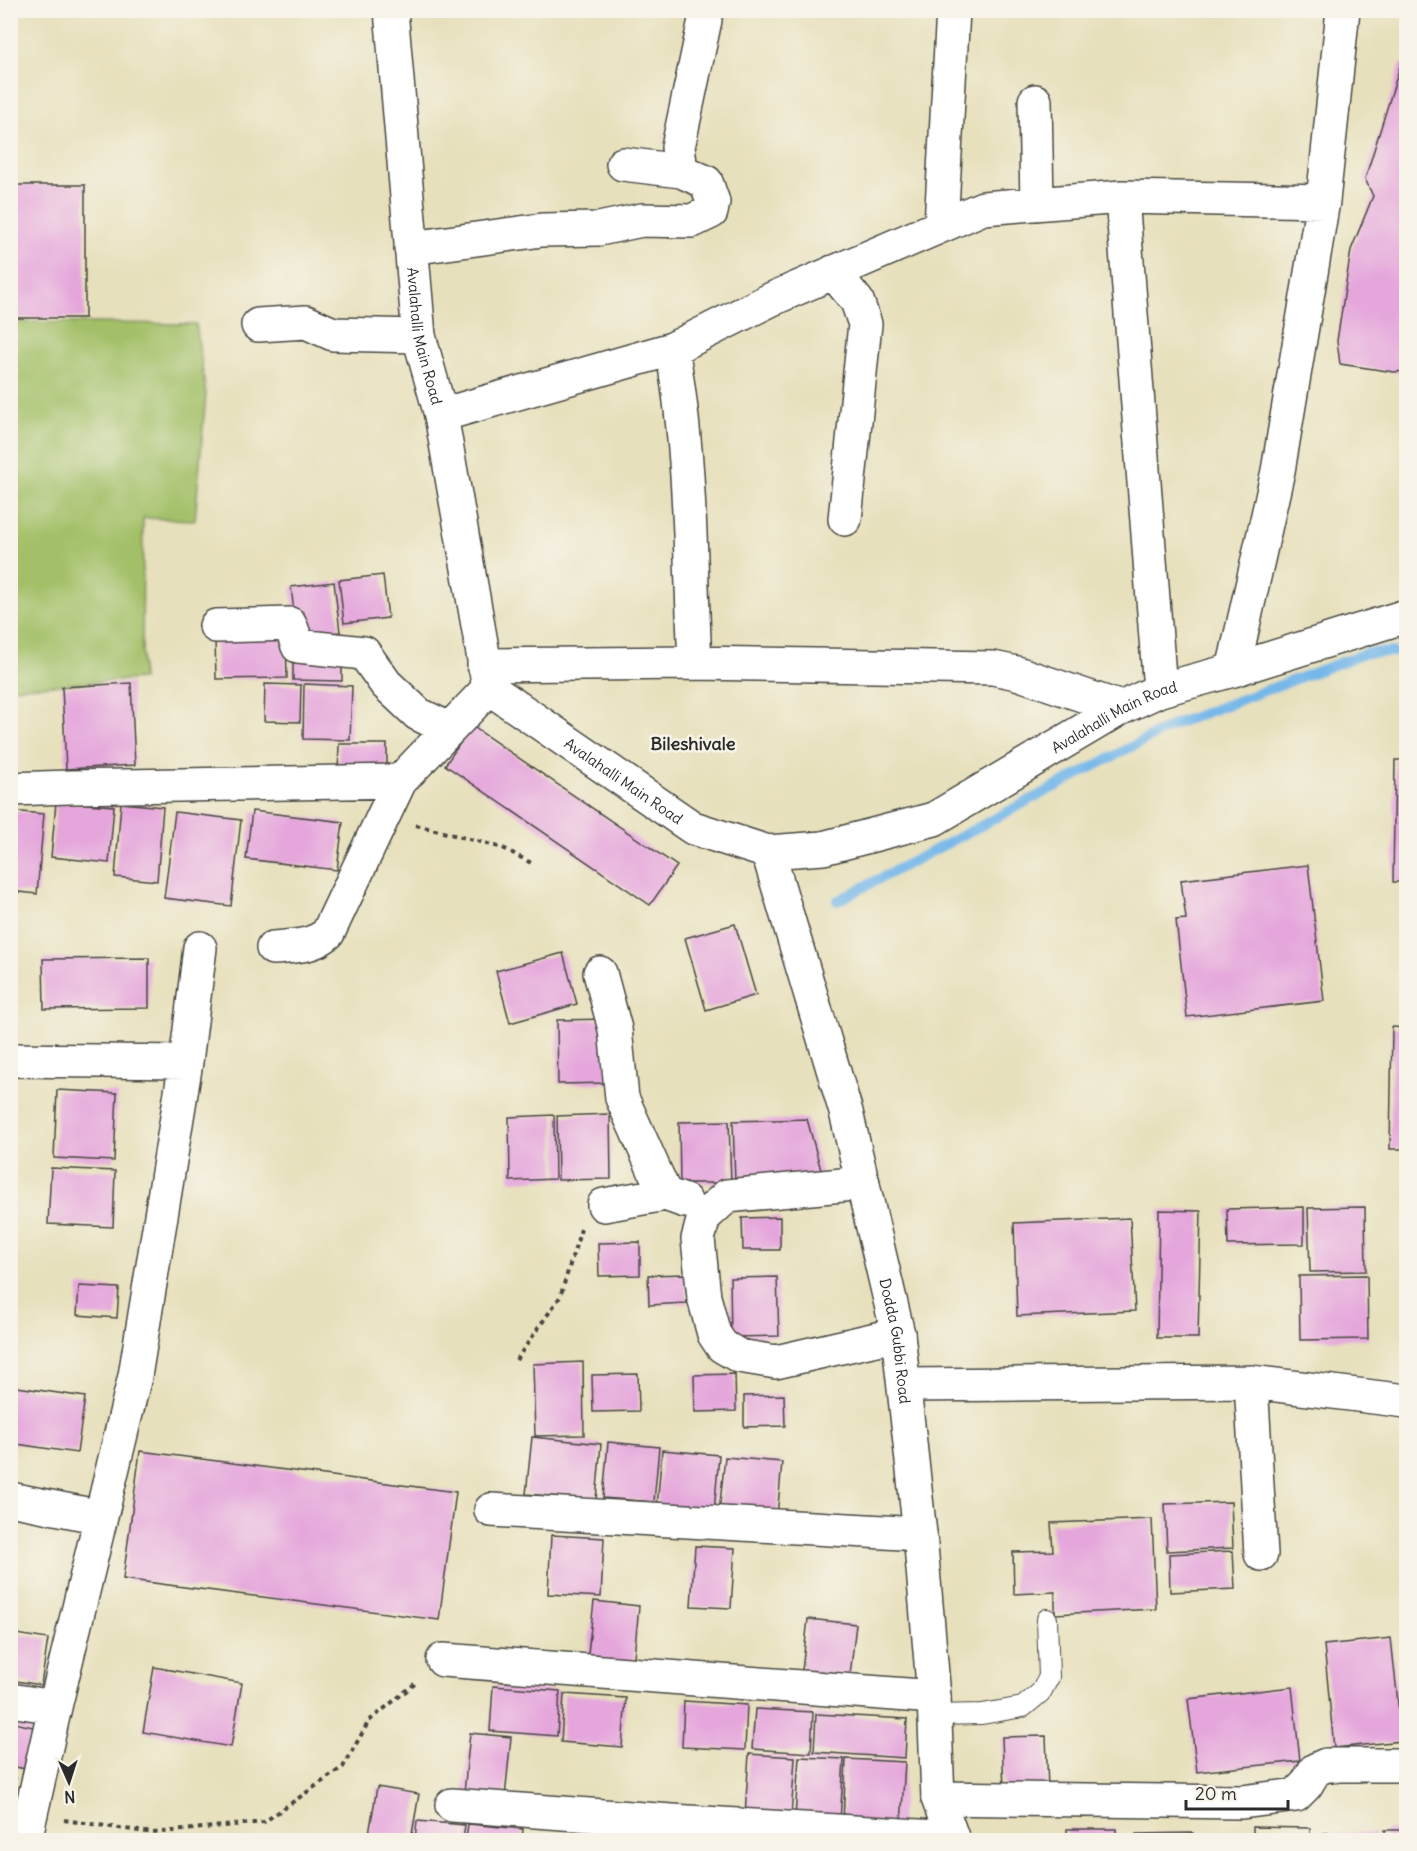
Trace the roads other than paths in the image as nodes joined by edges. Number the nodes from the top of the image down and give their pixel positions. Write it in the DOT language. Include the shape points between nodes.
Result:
graph roads {
  1 [pos="391,10"];
  2 [pos="704,10"];
  3 [pos="953,10"];
  4 [pos="1343,10"];
  5 [pos="1035,101"];
  6 [pos="622,164"];
  7 [pos="681,171"];
  8 [pos="1122,197"];
  9 [pos="1323,201"];
  10 [pos="1037,204"];
  11 [pos="941,225"];
  12 [pos="411,248"];
  13 [pos="833,272"];
  14 [pos="258,325"];
  15 [pos="419,336"];
  16 [pos="672,349"];
  17 [pos="441,415"];
  18 [pos="845,519"];
  19 [pos="1407,616"];
  20 [pos="216,626"];
  21 [pos="695,663"];
  22 [pos="1233,670"];
  23 [pos="487,677"];
  24 [pos="1160,690"];
  25 [pos="1121,708"];
  26 [pos="449,729"];
  27 [pos="400,781"];
  28 [pos="10,789"];
  29 [pos="768,852"];
  30 [pos="200,948"];
  31 [pos="273,948"];
  32 [pos="600,973"];
  33 [pos="10,1060"];
  34 [pos="186,1062"];
  35 [pos="863,1183"];
  36 [pos="665,1194"];
  37 [pos="604,1205"];
  38 [pos="712,1210"];
  39 [pos="898,1334"];
  40 [pos="1251,1382"];
  41 [pos="904,1385"];
  42 [pos="1407,1401"];
  43 [pos="10,1499"];
  44 [pos="491,1510"];
  45 [pos="101,1517"];
  46 [pos="920,1534"];
  47 [pos="1261,1554"];
  48 [pos="1047,1618"];
  49 [pos="443,1660"];
  50 [pos="10,1700"];
  51 [pos="935,1706"];
  52 [pos="55,1707"];
  53 [pos="1407,1765"];
  54 [pos="938,1798"];
  55 [pos="452,1805"];
  56 [pos="28,1828"];
  57 [pos="952,1839"];
  1 -- 12 [label="street, Avalahalli Main Road"];
  2 -- 7 [label="street" via="678,147"];
  3 -- 11 [label="street"];
  4 -- 9 [label="street"];
  5 -- 10 [label="street"];
  6 -- 7 [label="street"];
  7 -- 12 [label="street" via="706,182 713,202 711,212 692,221 642,220 599,230 542,230"];
  8 -- 9 [label="street"];
  8 -- 10 [label="street"];
  8 -- 24 [label="street"];
  9 -- 22 [label="street" via="1278,471"];
  10 -- 11 [label="street" via="983,208"];
  11 -- 13 [label="street"];
  12 -- 15 [label="street, Avalahalli Main Road"];
  13 -- 16 [label="street"];
  13 -- 18 [label="street" via="856,301 865,324"];
  14 -- 15 [label="street" via="306,322 333,334"];
  15 -- 17 [label="street, Avalahalli Main Road"];
  16 -- 17 [label="street"];
  16 -- 21 [label="street" via="685,459"];
  17 -- 23 [label="street, Avalahalli Main Road"];
  19 -- 22 [label="street, Avalahalli Main Road"];
  20 -- 26 [label="street" via="290,624 298,646 364,653 386,684 418,714"];
  21 -- 23 [label="street"];
  21 -- 25 [label="street" via="993,668"];
  22 -- 24 [label="street, Avalahalli Main Road"];
  23 -- 26 [label="street"];
  23 -- 29 [label="street, Avalahalli Main Road" via="693,828"];
  24 -- 25 [label="street, Avalahalli Main Road"];
  25 -- 29 [label="street, Avalahalli Main Road" via="934,819 823,848"];
  26 -- 27 [label="street"];
  27 -- 28 [label="street"];
  27 -- 31 [label="street" via="328,933 308,945"];
  29 -- 35 [label="street, Dodda Gubbi Road" via="846,1112"];
  30 -- 34 [label="street"];
  32 -- 36 [label="street" via="615,1029 622,1098"];
  33 -- 34 [label="street"];
  34 -- 45 [label="street" via="135,1376"];
  35 -- 38 [label="street" via="727,1196"];
  35 -- 39 [label="street, Dodda Gubbi Road"];
  36 -- 37 [label="street"];
  36 -- 38 [label="street"];
  38 -- 39 [label="street" via="704,1217 698,1239 704,1296 714,1334 722,1347 739,1356 776,1362"];
  39 -- 41 [label="street, Dodda Gubbi Road"];
  40 -- 41 [label="street"];
  40 -- 42 [label="street"];
  40 -- 47 [label="street"];
  41 -- 46 [label="street, Dodda Gubbi Road"];
  43 -- 45 [label="street"];
  44 -- 46 [label="street"];
  45 -- 52 [label="street"];
  46 -- 51 [label="street, Dodda Gubbi Road"];
  48 -- 51 [label="lane" via="1049,1677 1041,1692 1023,1707 982,1714"];
  49 -- 51 [label="street"];
  50 -- 52 [label="street"];
  51 -- 54 [label="street, Dodda Gubbi Road"];
  52 -- 56 [label="street"];
  53 -- 54 [label="street" via="1326,1765 1315,1770 1296,1795 1242,1802"];
  54 -- 57 [label="street, Dodda Gubbi Road"];
  55 -- 57 [label="street"];
}
